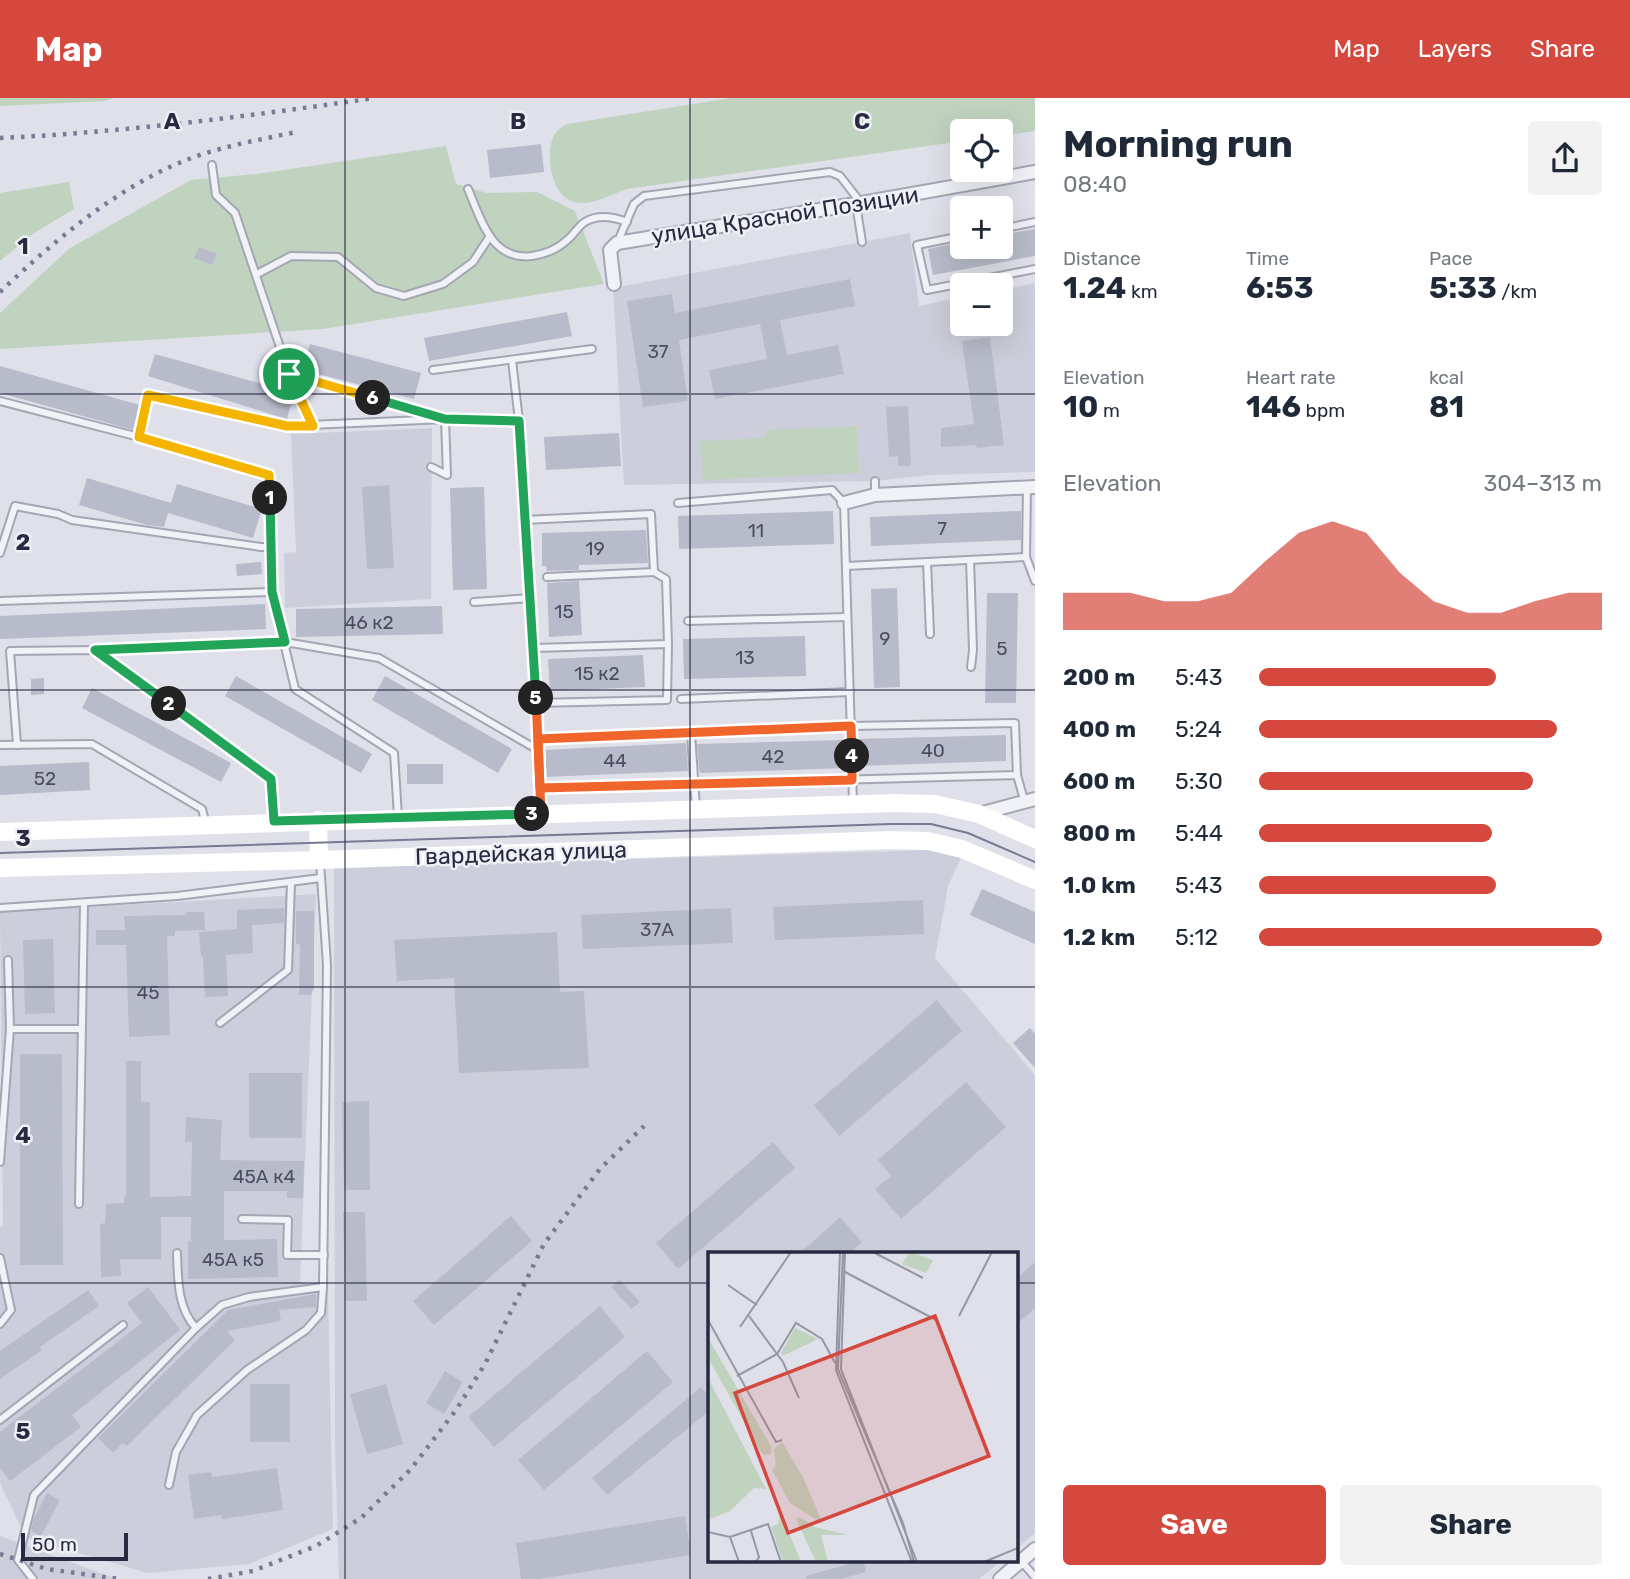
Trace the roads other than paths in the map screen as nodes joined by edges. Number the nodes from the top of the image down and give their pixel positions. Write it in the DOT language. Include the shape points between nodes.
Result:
graph roads {
  1 [pos="212,165"];
  2 [pos="1035,172"];
  3 [pos="468,189"];
  4 [pos="859,204"];
  5 [pos="626,222"];
  6 [pos="1035,222"];
  7 [pos="1013,227"];
  8 [pos="490,236"];
  9 [pos="950,238"];
  10 [pos="862,242"];
  11 [pos="617,243"];
  12 [pos="1035,269"];
  13 [pos="257,274"];
  14 [pos="614,284"];
  15 [pos="592,349"];
  16 [pos="512,360"];
  17 [pos="433,370"];
  18 [pos="289,374"];
  19 [pos="0,401"];
  20 [pos="445,419"];
  21 [pos="519,421"];
  22 [pos="313,426"];
  23 [pos="139,437"];
  24 [pos="431,467"];
  25 [pos="875,481"];
  26 [pos="1031,487"];
  27 [pos="875,495"];
  28 [pos="678,503"];
  29 [pos="844,503"];
  30 [pos="524,520"];
  31 [pos="1035,545"];
  32 [pos="1026,546"];
  33 [pos="273,547"];
  34 [pos="0,553"];
  35 [pos="1026,557"];
  36 [pos="970,560"];
  37 [pos="927,562"];
  38 [pos="846,566"];
  39 [pos="654,572"];
  40 [pos="547,578"];
  41 [pos="1035,581"];
  42 [pos="272,592"];
  43 [pos="531,598"];
  44 [pos="0,601"];
  45 [pos="474,602"];
  46 [pos="847,617"];
  47 [pos="688,621"];
  48 [pos="930,634"];
  49 [pos="285,642"];
  50 [pos="668,644"];
  51 [pos="534,648"];
  52 [pos="95,650"];
  53 [pos="971,667"];
  54 [pos="850,692"];
  55 [pos="681,699"];
  56 [pos="536,703"];
  57 [pos="851,726"];
  58 [pos="691,733"];
  59 [pos="538,739"];
  60 [pos="17,745"];
  61 [pos="0,746"];
  62 [pos="538,750"];
  63 [pos="1017,775"];
  64 [pos="852,780"];
  65 [pos="694,784"];
  66 [pos="540,788"];
  67 [pos="1030,800"];
  68 [pos="853,804"];
  69 [pos="696,809"];
  70 [pos="541,814"];
  71 [pos="979,814"];
  72 [pos="398,818"];
  73 [pos="318,820"];
  74 [pos="274,821"];
  75 [pos="206,825"];
  76 [pos="0,832"];
  77 [pos="1035,839"];
  78 [pos="320,860"];
  79 [pos="0,868"];
  80 [pos="321,878"];
  81 [pos="1035,880"];
  82 [pos="291,882"];
  83 [pos="84,902"];
  84 [pos="0,908"];
  85 [pos="8,960"];
  86 [pos="220,1023"];
  87 [pos="80,1028"];
  88 [pos="10,1029"];
  89 [pos="0,1162"];
  90 [pos="79,1204"];
  91 [pos="242,1219"];
  92 [pos="177,1253"];
  93 [pos="324,1255"];
  94 [pos="0,1258"];
  95 [pos="323,1287"];
  96 [pos="0,1324"];
  97 [pos="123,1325"];
  98 [pos="196,1328"];
  99 [pos="0,1420"];
  100 [pos="169,1485"];
  101 [pos="1035,1549"];
  102 [pos="1021,1561"];
  103 [pos="1035,1577"];
  104 [pos="33,1579"];
  105 [pos="1000,1579"];
  1 -- 13 [label="lane" via="216,195 235,213"];
  2 -- 4 [label="street, улица Красной Позиции"];
  3 -- 8 [label="lane"];
  4 -- 5 [label="lane" via="840,176 830,172 644,196 636,200"];
  4 -- 10 [label="lane"];
  4 -- 11 [label="street, улица Красной Позиции"];
  5 -- 8 [label="lane" via="598,217 584,222 562,245 522,257 504,253"];
  5 -- 11 [label="lane"];
  6 -- 7 [label="lane"];
  8 -- 13 [label="lane" via="473,262 443,284 404,296 376,288 338,257 291,256"];
  9 -- 12 [label="lane" via="917,245 927,290"];
  11 -- 14 [label="street" via="610,250"];
  13 -- 18 [label="lane"];
  15 -- 16 [label="lane"];
  16 -- 17 [label="lane"];
  16 -- 21 [label="lane"];
  18 -- 20 [label="lane"];
  18 -- 22 [label="lane"];
  19 -- 23 [label="lane"];
  20 -- 21 [label="lane"];
  20 -- 22 [label="lane"];
  20 -- 24 [label="lane" via="447,475"];
  21 -- 30 [label="lane"];
  22 -- 23 [label="lane" via="287,426 148,395"];
  23 -- 33 [label="lane" via="269,475"];
  25 -- 27 [label="lane"];
  26 -- 27 [label="street"];
  26 -- 32 [label="lane"];
  27 -- 29 [label="street"];
  28 -- 29 [label="lane" via="832,490"];
  29 -- 38 [label="lane"];
  30 -- 39 [label="lane" via="651,514"];
  30 -- 43 [label="lane"];
  31 -- 32 [label="lane"];
  32 -- 35 [label="lane"];
  33 -- 34 [label="lane" via="72,520 15,506"];
  33 -- 42 [label="lane"];
  35 -- 36 [label="lane"];
  35 -- 41 [label="lane"];
  36 -- 37 [label="lane"];
  36 -- 53 [label="lane"];
  37 -- 38 [label="lane"];
  37 -- 48 [label="lane"];
  38 -- 46 [label="lane"];
  39 -- 40 [label="lane"];
  39 -- 50 [label="lane" via="666,579"];
  42 -- 44 [label="lane"];
  42 -- 49 [label="lane"];
  43 -- 45 [label="lane"];
  43 -- 51 [label="lane"];
  46 -- 47 [label="lane"];
  46 -- 54 [label="lane"];
  49 -- 52 [label="lane"];
  49 -- 62 [label="lane" via="379,658"];
  49 -- 72 [label="lane" via="295,689 394,753"];
  50 -- 51 [label="lane"];
  50 -- 56 [label="lane" via="667,700"];
  51 -- 56 [label="lane"];
  52 -- 60 [label="lane" via="10,651"];
  52 -- 74 [label="lane" via="271,779"];
  54 -- 55 [label="lane"];
  54 -- 57 [label="lane"];
  56 -- 59 [label="lane"];
  57 -- 58 [label="lane"];
  57 -- 63 [label="lane" via="1015,723"];
  57 -- 64 [label="lane"];
  58 -- 59 [label="lane"];
  58 -- 65 [label="lane"];
  59 -- 62 [label="lane"];
  60 -- 61 [label="lane"];
  60 -- 75 [label="lane" via="92,744 202,808"];
  62 -- 66 [label="lane"];
  63 -- 64 [label="lane"];
  63 -- 67 [label="lane"];
  64 -- 65 [label="lane"];
  64 -- 68 [label="lane"];
  65 -- 66 [label="lane"];
  65 -- 69 [label="lane"];
  66 -- 70 [label="lane"];
  67 -- 71 [label="street"];
  68 -- 69 [label="main road, Гвардейская улица"];
  68 -- 71 [label="main road, Гвардейская улица" via="935,804"];
  69 -- 70 [label="main road, Гвардейская улица"];
  70 -- 72 [label="main road, Гвардейская улица"];
  71 -- 77 [label="main road, Гвардейская улица"];
  72 -- 73 [label="main road, Гвардейская улица"];
  73 -- 74 [label="main road, Гвардейская улица"];
  73 -- 78 [label="main road"];
  74 -- 75 [label="main road, Гвардейская улица"];
  75 -- 76 [label="main road, Гвардейская улица"];
  78 -- 79 [label="main road, Гвардейская улица"];
  78 -- 80 [label="lane"];
  78 -- 81 [label="main road, Гвардейская улица" via="928,841 962,849"];
  80 -- 82 [label="lane"];
  80 -- 93 [label="lane" via="327,965"];
  82 -- 83 [label="lane" via="177,897"];
  82 -- 86 [label="lane" via="288,970"];
  83 -- 84 [label="lane"];
  83 -- 87 [label="lane"];
  85 -- 88 [label="lane"];
  87 -- 88 [label="lane"];
  87 -- 90 [label="lane"];
  88 -- 89 [label="lane"];
  91 -- 93 [label="lane" via="288,1220 287,1255"];
  92 -- 98 [label="lane" via="178,1289"];
  93 -- 95 [label="lane"];
  94 -- 96 [label="lane" via="11,1310"];
  95 -- 98 [label="lane" via="222,1305"];
  95 -- 100 [label="lane" via="320,1313 306,1330 247,1370 197,1415 176,1452"];
  97 -- 99 [label="lane"];
  98 -- 104 [label="lane" via="34,1495 18,1560"];
  101 -- 102 [label="street"];
  102 -- 103 [label="lane"];
  102 -- 105 [label="street"];
}
